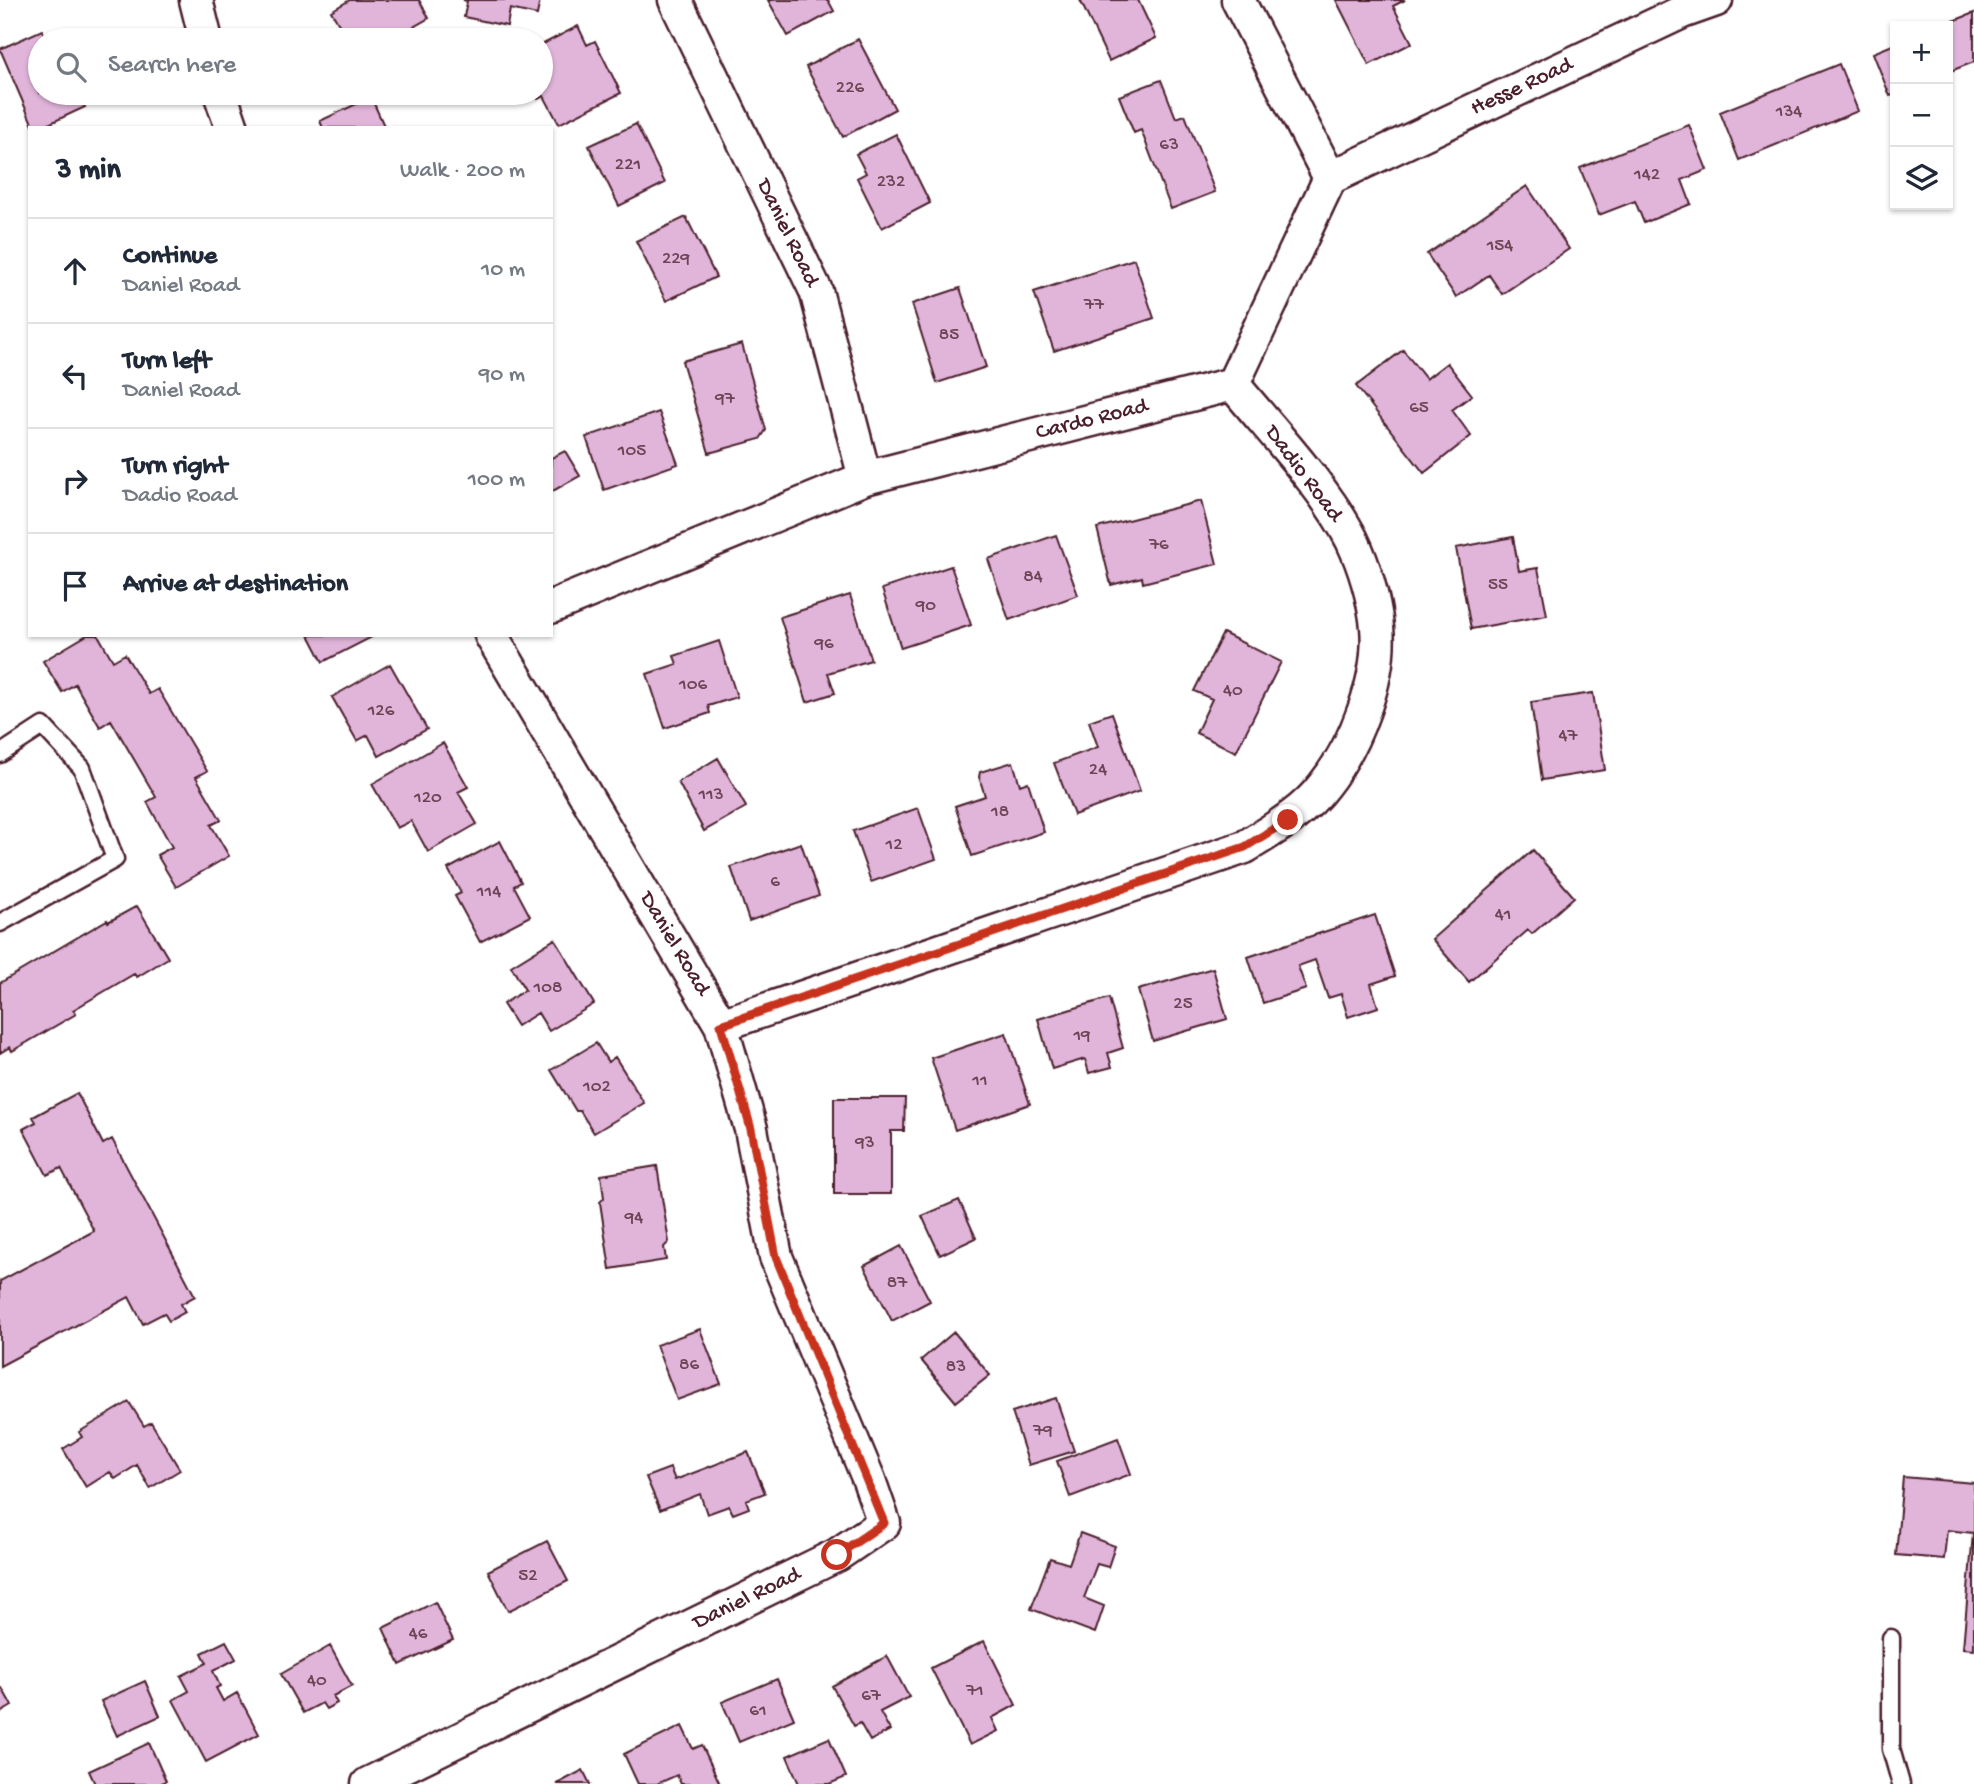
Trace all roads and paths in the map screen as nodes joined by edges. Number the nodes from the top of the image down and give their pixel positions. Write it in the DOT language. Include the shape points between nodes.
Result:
graph roads {
  1 [pos="196,0"];
  2 [pos="675,0"];
  3 [pos="1238,0"];
  4 [pos="1716,0"];
  5 [pos="1680,6"];
  6 [pos="203,28"];
  7 [pos="224,105"];
  8 [pos="231,126"];
  9 [pos="1330,178"];
  10 [pos="1233,384"];
  11 [pos="865,478"];
  12 [pos="553,606"];
  13 [pos="492,637"];
  14 [pos="0,754"];
  15 [pos="0,923"];
  16 [pos="721,1025"];
  17 [pos="1891,1639"];
  18 [pos="368,1784"];
  19 [pos="1901,1784"];
  1 -- 6 [label="street"];
  2 -- 11 [label="street, Daniel Road" via="816,290"];
  3 -- 9 [label="street"];
  4 -- 5 [label="street, Hesse Road"];
  5 -- 9 [label="street, Hesse Road"];
  7 -- 8 [label="street"];
  9 -- 10 [label="street"];
  10 -- 11 [label="street, Cardo Road"];
  10 -- 16 [label="street, Dadio Road" via="1325,496 1352,541 1370,589 1377,628 1374,669 1363,714 1324,786 1288,820 1245,847"];
  11 -- 12 [label="street, Cardo Road"];
  13 -- 16 [label="street, Daniel Road"];
  14 -- 15 [label="lane" via="43,726 82,768 116,859"];
  16 -- 18 [label="street, Daniel Road" via="751,1129 776,1257 884,1523 837,1555"];
  17 -- 19 [label="lane" via="1891,1749"];
}
